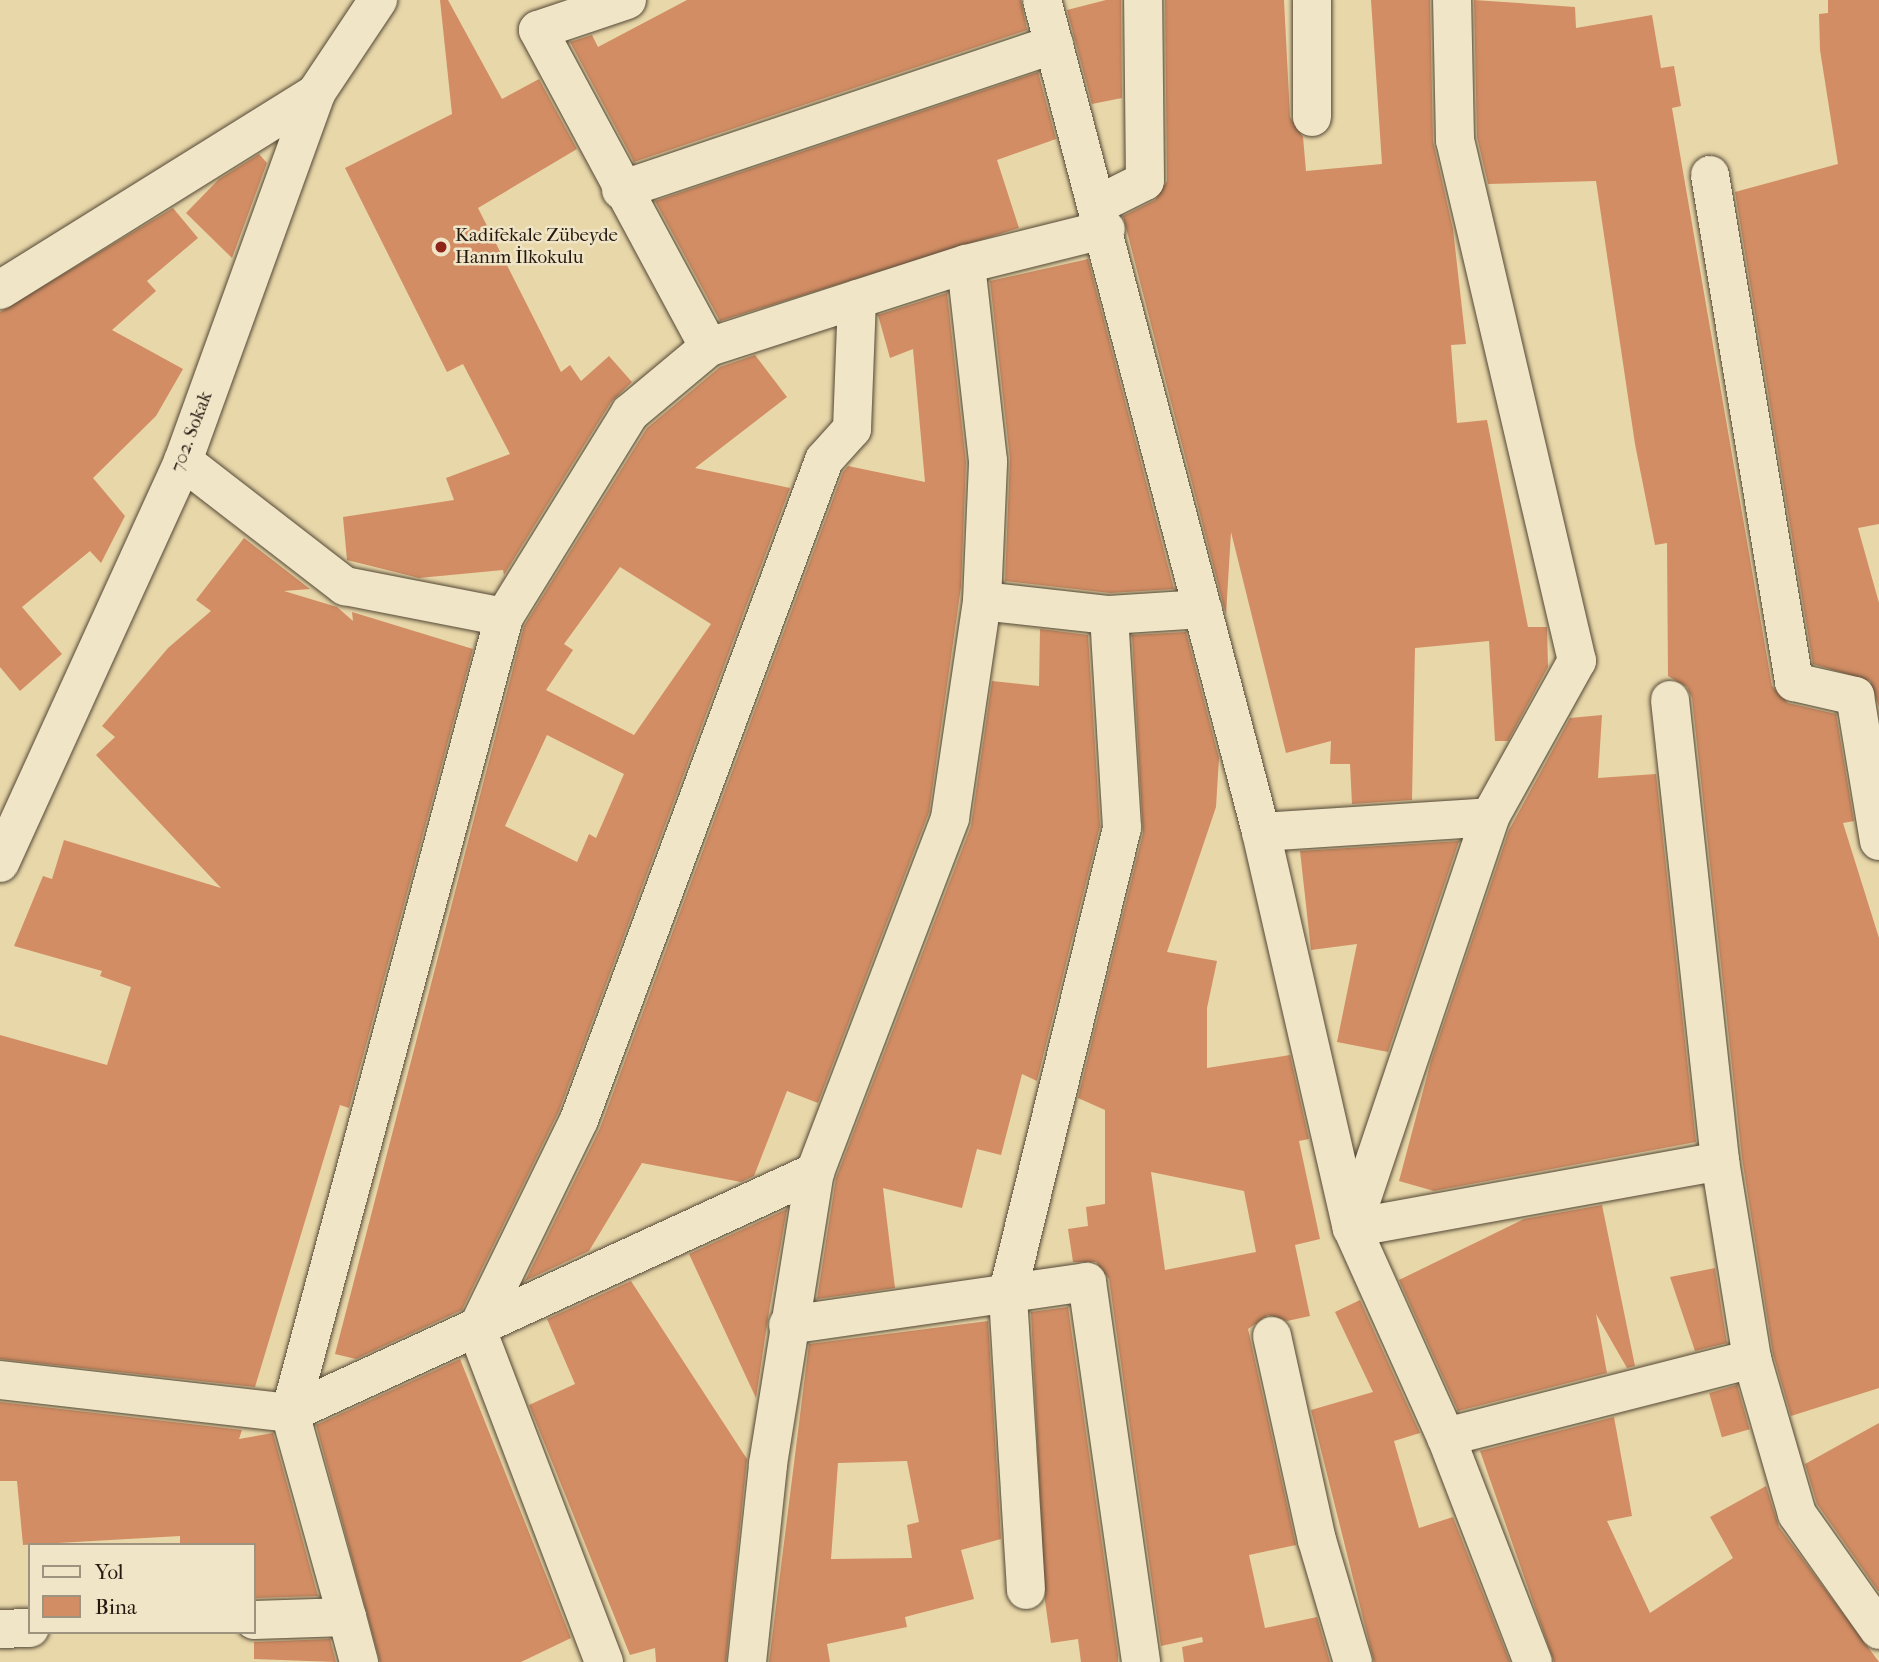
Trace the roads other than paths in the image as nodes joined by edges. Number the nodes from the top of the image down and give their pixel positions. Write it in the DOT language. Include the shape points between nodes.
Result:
graph roads {
  1 [pos="378,0"];
  2 [pos="627,0"];
  3 [pos="1042,0"];
  4 [pos="1143,0"];
  5 [pos="1312,0"];
  6 [pos="1452,0"];
  7 [pos="1054,44"];
  8 [pos="316,93"];
  9 [pos="1312,117"];
  10 [pos="1710,175"];
  11 [pos="621,190"];
  12 [pos="1103,216"];
  13 [pos="966,264"];
  14 [pos="0,290"];
  15 [pos="857,299"];
  16 [pos="709,347"];
  17 [pos="183,461"];
  18 [pos="982,601"];
  19 [pos="1203,609"];
  20 [pos="1109,615"];
  21 [pos="505,617"];
  22 [pos="1670,701"];
  23 [pos="1490,817"];
  24 [pos="1261,832"];
  25 [pos="1879,841"];
  26 [pos="0,863"];
  27 [pos="1720,1161"];
  28 [pos="815,1172"];
  29 [pos="1352,1228"];
  30 [pos="1008,1292"];
  31 [pos="788,1325"];
  32 [pos="477,1329"];
  33 [pos="1272,1336"];
  34 [pos="1752,1359"];
  35 [pos="0,1380"];
  36 [pos="290,1413"];
  37 [pos="1446,1437"];
  38 [pos="1026,1590"];
  39 [pos="347,1617"];
  40 [pos="256,1620"];
  41 [pos="28,1628"];
  42 [pos="0,1629"];
  43 [pos="1879,1630"];
  44 [pos="359,1662"];
  45 [pos="604,1662"];
  46 [pos="747,1662"];
  47 [pos="1141,1662"];
  48 [pos="1353,1662"];
  49 [pos="1532,1662"];
  1 -- 8 [label="street, 702. Sokak"];
  2 -- 11 [label="street" via="538,30"];
  3 -- 7 [label="street"];
  4 -- 12 [label="street" via="1145,181"];
  5 -- 9 [label="street"];
  6 -- 23 [label="street" via="1455,140 1577,661"];
  7 -- 11 [label="street"];
  7 -- 12 [label="street"];
  8 -- 14 [label="street"];
  8 -- 17 [label="street, 702. Sokak"];
  10 -- 25 [label="street" via="1794,682 1855,696"];
  11 -- 16 [label="street"];
  12 -- 13 [label="street"];
  12 -- 19 [label="street"];
  13 -- 15 [label="street"];
  13 -- 18 [label="street" via="988,461"];
  15 -- 16 [label="street"];
  15 -- 32 [label="street" via="852,429 824,460 579,1119"];
  16 -- 21 [label="street" via="630,413"];
  17 -- 21 [label="street" via="345,586"];
  17 -- 26 [label="street, 702. Sokak"];
  18 -- 20 [label="street"];
  18 -- 28 [label="street" via="950,818"];
  19 -- 20 [label="street"];
  19 -- 24 [label="street"];
  20 -- 30 [label="street" via="1122,828"];
  21 -- 36 [label="street"];
  22 -- 27 [label="street"];
  23 -- 24 [label="street"];
  23 -- 29 [label="street"];
  24 -- 29 [label="street"];
  27 -- 29 [label="street"];
  27 -- 34 [label="street"];
  28 -- 31 [label="street"];
  28 -- 32 [label="street" via="601,1265"];
  29 -- 37 [label="street"];
  30 -- 31 [label="street"];
  30 -- 38 [label="street"];
  30 -- 47 [label="street" via="1087,1282"];
  31 -- 46 [label="street"];
  32 -- 36 [label="street"];
  32 -- 45 [label="street"];
  33 -- 48 [label="street" via="1320,1553"];
  34 -- 37 [label="street"];
  34 -- 43 [label="street" via="1797,1514"];
  35 -- 36 [label="street"];
  36 -- 39 [label="street"];
  37 -- 49 [label="street"];
  39 -- 40 [label="street"];
  39 -- 44 [label="street"];
  41 -- 42 [label="street"];
}
